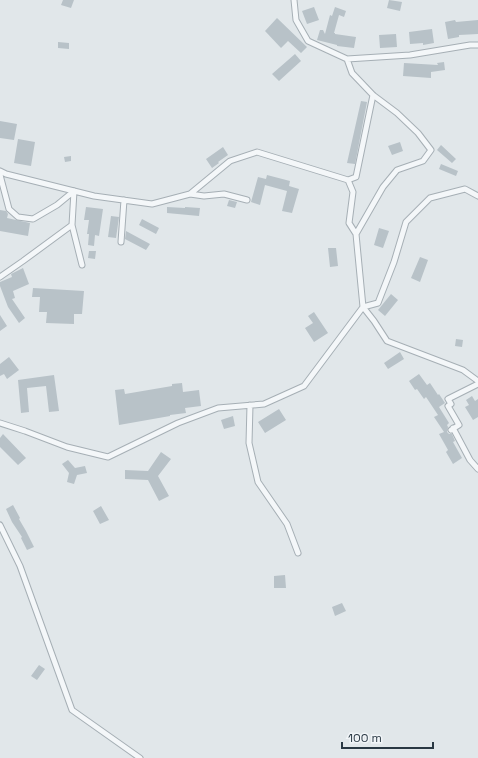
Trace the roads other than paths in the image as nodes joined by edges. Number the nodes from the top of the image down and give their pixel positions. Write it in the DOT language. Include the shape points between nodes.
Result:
graph roads {
  1 [pos="294,0"];
  2 [pos="478,45"];
  3 [pos="347,59"];
  4 [pos="373,95"];
  5 [pos="0,171"];
  6 [pos="0,176"];
  7 [pos="348,180"];
  8 [pos="74,191"];
  9 [pos="190,194"];
  10 [pos="478,196"];
  11 [pos="124,200"];
  12 [pos="247,200"];
  13 [pos="72,225"];
  14 [pos="356,234"];
  15 [pos="120,242"];
  16 [pos="82,265"];
  17 [pos="0,277"];
  18 [pos="363,307"];
  19 [pos="478,382"];
  20 [pos="250,405"];
  21 [pos="0,424"];
  22 [pos="478,469"];
  23 [pos="0,525"];
  24 [pos="298,553"];
  25 [pos="140,758"];
  1 -- 3 [label="street" via="296,20 308,41"];
  2 -- 3 [label="street" via="410,55"];
  3 -- 4 [label="street" via="352,73"];
  4 -- 7 [label="street" via="356,177"];
  4 -- 14 [label="street" via="397,113 431,150 423,161 397,170 383,187"];
  5 -- 8 [label="street"];
  6 -- 8 [label="street" via="9,209 18,217 33,219"];
  7 -- 9 [label="street" via="257,152 230,161"];
  7 -- 14 [label="street" via="353,192 349,223"];
  8 -- 11 [label="street"];
  8 -- 13 [label="street"];
  9 -- 11 [label="street" via="152,204"];
  9 -- 12 [label="street" via="224,194"];
  10 -- 18 [label="street" via="465,189 430,198 406,222 378,303"];
  11 -- 15 [label="street"];
  13 -- 16 [label="street"];
  13 -- 17 [label="street"];
  14 -- 18 [label="street"];
  18 -- 19 [label="street" via="387,341 463,370"];
  18 -- 20 [label="street" via="304,386 264,404"];
  19 -- 22 [label="street" via="448,399 451,404 448,406 459,425 452,429"];
  20 -- 21 [label="street" via="218,408 178,423 108,457 67,447"];
  20 -- 24 [label="street" via="249,443 258,482 287,524"];
  23 -- 25 [label="street" via="20,566 72,710"];
}
